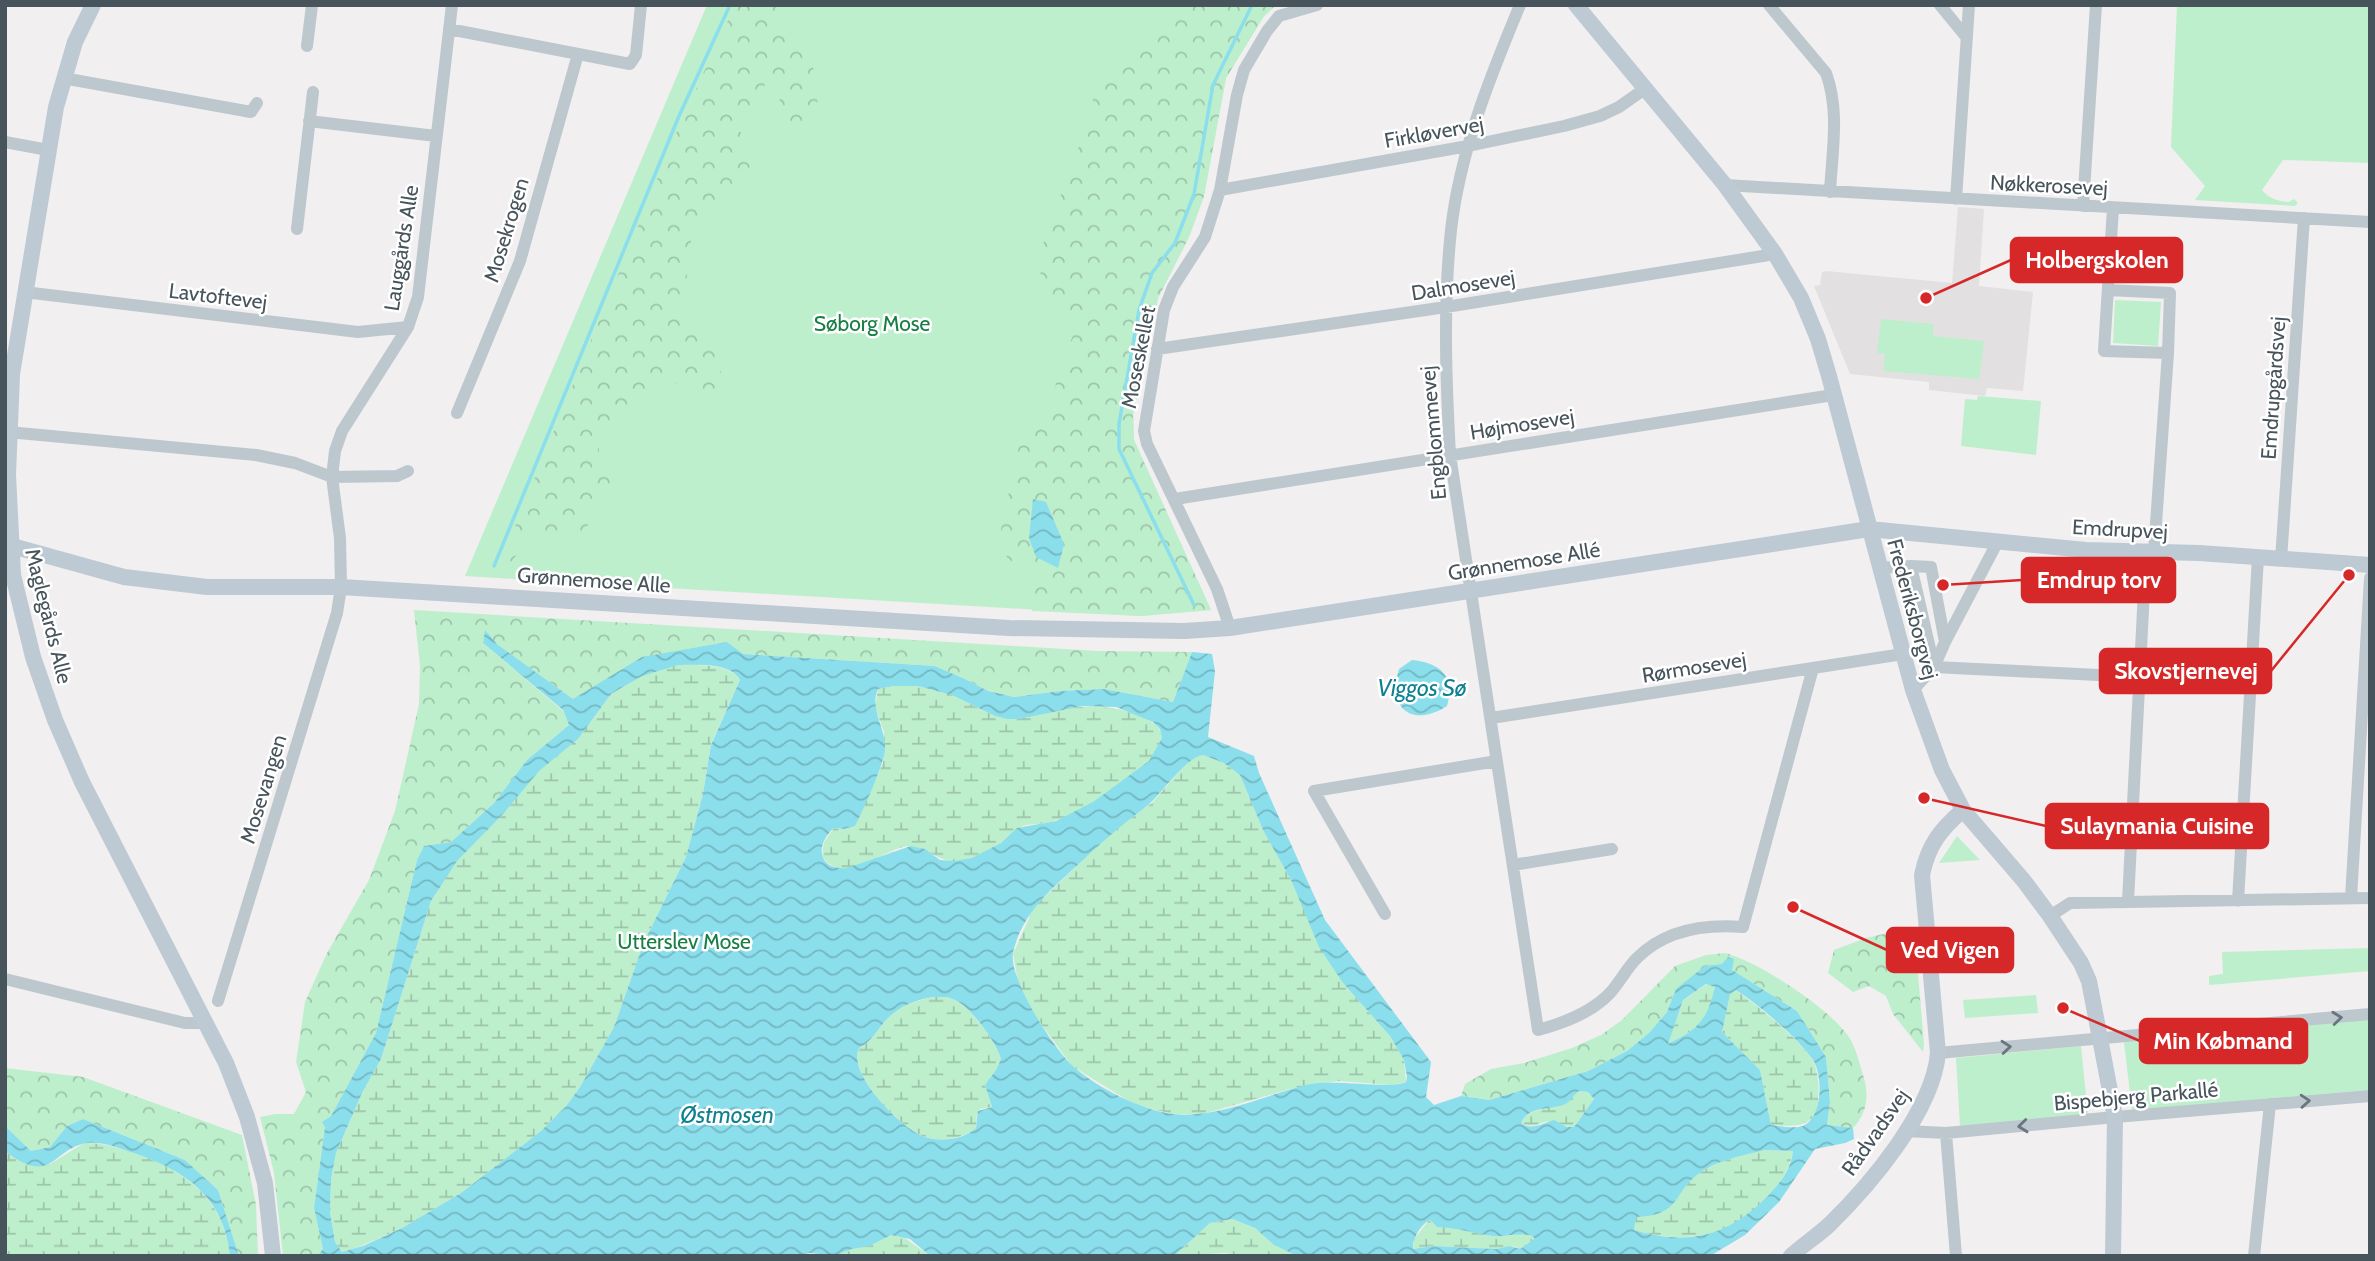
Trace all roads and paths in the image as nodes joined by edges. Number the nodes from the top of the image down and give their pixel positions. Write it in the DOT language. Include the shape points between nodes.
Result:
graph roads {
  1 [pos="312,5"];
  2 [pos="452,5"];
  3 [pos="641,5"];
  4 [pos="1317,5"];
  5 [pos="1520,5"];
  6 [pos="1576,5"];
  7 [pos="1769,5"];
  8 [pos="1940,5"];
  9 [pos="1969,5"];
  10 [pos="2096,5"];
  11 [pos="88,6"];
  12 [pos="449,29"];
  13 [pos="1967,38"];
  14 [pos="307,46"];
  15 [pos="578,54"];
  16 [pos="63,78"];
  17 [pos="1646,88"];
  18 [pos="313,92"];
  19 [pos="257,103"];
  20 [pos="309,121"];
  21 [pos="436,136"];
  22 [pos="5,142"];
  23 [pos="1468,146"];
  24 [pos="48,150"];
  25 [pos="1725,185"];
  26 [pos="1220,190"];
  27 [pos="1830,192"];
  28 [pos="1956,199"];
  29 [pos="2083,206"];
  30 [pos="2113,208"];
  31 [pos="2304,218"];
  32 [pos="2370,222"];
  33 [pos="297,229"];
  34 [pos="1775,254"];
  35 [pos="2108,290"];
  36 [pos="24,292"];
  37 [pos="1446,307"];
  38 [pos="408,327"];
  39 [pos="1157,349"];
  40 [pos="2168,353"];
  41 [pos="1833,395"];
  42 [pos="457,413"];
  43 [pos="8,432"];
  44 [pos="1450,455"];
  45 [pos="408,471"];
  46 [pos="331,477"];
  47 [pos="1175,499"];
  48 [pos="1869,529"];
  49 [pos="1998,541"];
  50 [pos="8,545"];
  51 [pos="2150,552"];
  52 [pos="2258,557"];
  53 [pos="2281,560"];
  54 [pos="2370,565"];
  55 [pos="1911,566"];
  56 [pos="1880,568"];
  57 [pos="2370,578"];
  58 [pos="341,587"];
  59 [pos="1472,591"];
  60 [pos="1230,628"];
  61 [pos="1184,631"];
  62 [pos="1945,642"];
  63 [pos="1903,654"];
  64 [pos="1934,667"];
  65 [pos="1813,668"];
  66 [pos="2139,677"];
  67 [pos="1913,690"];
  68 [pos="1491,718"];
  69 [pos="1497,761"];
  70 [pos="1963,810"];
  71 [pos="1612,849"];
  72 [pos="1513,865"];
  73 [pos="2351,898"];
  74 [pos="2370,898"];
  75 [pos="2128,901"];
  76 [pos="2238,901"];
  77 [pos="1385,914"];
  78 [pos="2050,916"];
  79 [pos="5,979"];
  80 [pos="218,1001"];
  81 [pos="2370,1014"];
  82 [pos="206,1023"];
  83 [pos="2101,1038"];
  84 [pos="1938,1053"];
  85 [pos="2370,1096"];
  86 [pos="2270,1104"];
  87 [pos="2115,1116"];
  88 [pos="1905,1131"];
  89 [pos="1945,1133"];
  90 [pos="273,1256"];
  91 [pos="1790,1256"];
  92 [pos="1956,1256"];
  93 [pos="2113,1256"];
  94 [pos="2254,1256"];
  1 -- 14 [label="street"];
  2 -- 12 [label="street, Lauggårds Alle"];
  3 -- 15 [label="street" via="636,55 630,64"];
  4 -- 26 [label="street, Moseskellet" via="1279,16 1244,70"];
  5 -- 23 [label="street, Engblommevej"];
  6 -- 17 [label="street, Frederiksborgvej"];
  7 -- 27 [label="street" via="1826,73 1831,86 1835,112"];
  8 -- 13 [label="street"];
  9 -- 13 [label="street"];
  10 -- 29 [label="street"];
  11 -- 16 [label="street, Maglegårds Alle"];
  12 -- 15 [label="street"];
  12 -- 21 [label="street, Lauggårds Alle"];
  13 -- 28 [label="street"];
  15 -- 42 [label="street, Mosekrogen" via="520,261"];
  16 -- 19 [label="street" via="251,112"];
  16 -- 24 [label="street, Maglegårds Alle"];
  17 -- 23 [label="street, Firkløvervej" via="1593,119"];
  17 -- 25 [label="street, Frederiksborgvej"];
  18 -- 20 [label="street"];
  20 -- 21 [label="street"];
  20 -- 33 [label="street"];
  21 -- 38 [label="street, Lauggårds Alle" via="418,297"];
  22 -- 24 [label="street"];
  23 -- 26 [label="street, Firkløvervej"];
  23 -- 37 [label="street, Engblommevej" via="1451,228"];
  24 -- 36 [label="street, Maglegårds Alle"];
  25 -- 27 [label="street, Nøkkerosevej"];
  25 -- 34 [label="street, Frederiksborgvej"];
  26 -- 39 [label="street, Moseskellet" via="1205,237 1173,287"];
  27 -- 28 [label="street, Nøkkerosevej"];
  28 -- 29 [label="street, Nøkkerosevej"];
  29 -- 30 [label="street, Nøkkerosevej"];
  30 -- 31 [label="street, Nøkkerosevej"];
  30 -- 35 [label="street"];
  31 -- 32 [label="street, Nøkkerosevej"];
  31 -- 53 [label="street, Emdrupgårdsvej"];
  34 -- 37 [label="street, Dalmosevej"];
  34 -- 41 [label="street, Frederiksborgvej" via="1818,339"];
  35 -- 40 [label="street" via="2170,292"];
  35 -- 40 [label="street" via="2104,351"];
  36 -- 38 [label="street, Lavtoftevej" via="358,331"];
  36 -- 43 [label="street, Maglegårds Alle"];
  37 -- 39 [label="street, Dalmosevej"];
  37 -- 44 [label="street, Engblommevej"];
  38 -- 46 [label="street, Lauggårds Alle" via="342,431"];
  39 -- 47 [label="street, Moseskellet" via="1144,431"];
  40 -- 51 [label="street"];
  41 -- 44 [label="street, Højmosevej"];
  41 -- 48 [label="street, Frederiksborgvej"];
  43 -- 46 [label="street" via="256,455"];
  43 -- 50 [label="street, Maglegårds Alle"];
  44 -- 47 [label="street, Højmosevej"];
  44 -- 59 [label="street, Engblommevej"];
  45 -- 46 [label="street" via="397,477"];
  46 -- 58 [label="street, Lauggårds Alle"];
  47 -- 60 [label="street, Moseskellet"];
  48 -- 49 [label="street, Emdrupvej"];
  48 -- 56 [label="street, Frederiksborgvej"];
  48 -- 59 [label="street, Grønnemose Allé"];
  49 -- 51 [label="street, Emdrupvej"];
  49 -- 62 [label="street"];
  50 -- 58 [label="street, Grønnemose Alle" via="124,577 166,583 251,589"];
  50 -- 82 [label="street, Maglegårds Alle" via="33,657 55,720"];
  51 -- 52 [label="street, Emdrupvej"];
  51 -- 66 [label="street"];
  52 -- 53 [label="street, Emdrupvej"];
  52 -- 76 [label="street"];
  53 -- 54 [label="street, Emdrupvej"];
  55 -- 56 [label="street"];
  55 -- 62 [label="street" via="1931,568"];
  55 -- 64 [label="street"];
  56 -- 63 [label="street, Frederiksborgvej"];
  57 -- 73 [label="street"];
  58 -- 61 [label="street, Grønnemose Alle" via="1009,628"];
  58 -- 80 [label="street, Mosevangen" via="337,613"];
  59 -- 60 [label="street, Grønnemose Allé"];
  59 -- 68 [label="street, Engblommevej"];
  60 -- 61 [label="street, Grønnemose Allé"];
  62 -- 64 [label="street"];
  63 -- 65 [label="street, Rørmosevej"];
  63 -- 67 [label="street, Frederiksborgvej"];
  64 -- 66 [label="street"];
  64 -- 67 [label="street"];
  65 -- 68 [label="street, Rørmosevej"];
  65 -- 72 [label="street, Engblommevej" via="1743,926 1694,928 1673,935 1637,958 1589,1010 1538,1030"];
  66 -- 75 [label="street"];
  67 -- 70 [label="street, Frederiksborgvej" via="1942,770"];
  68 -- 69 [label="street, Engblommevej"];
  69 -- 72 [label="street, Engblommevej"];
  69 -- 77 [label="street" via="1314,791"];
  70 -- 78 [label="street, Frederiksborgvej"];
  70 -- 84 [label="street, Rådvadsvej" via="1933,839 1922,874"];
  71 -- 72 [label="street"];
  73 -- 74 [label="street"];
  73 -- 76 [label="street"];
  75 -- 76 [label="street"];
  75 -- 78 [label="street" via="2070,903"];
  78 -- 83 [label="street, Frederiksborgvej" via="2089,981"];
  79 -- 82 [label="street" via="185,1023"];
  83 -- 81 [label="street, one-way"];
  82 -- 90 [label="street, Maglegårds Alle" via="247,1117 265,1183"];
  84 -- 83 [label="street, one-way"];
  83 -- 87 [label="street, Frederiksborgvej"];
  84 -- 88 [label="street, Rådvadsvej" via="1930,1089"];
  86 -- 85 [label="street, Bispebjerg Parkallé, one-way"];
  86 -- 87 [label="street, Bispebjerg Parkallé"];
  86 -- 94 [label="street"];
  87 -- 89 [label="street, Bispebjerg Parkallé, one-way"];
  87 -- 93 [label="street, Frederiksborgvej"];
  88 -- 89 [label="street, Bispebjerg Parkallé"];
  88 -- 91 [label="street, Rådvadsvej" via="1871,1179 1828,1225"];
  89 -- 92 [label="street"];
}
